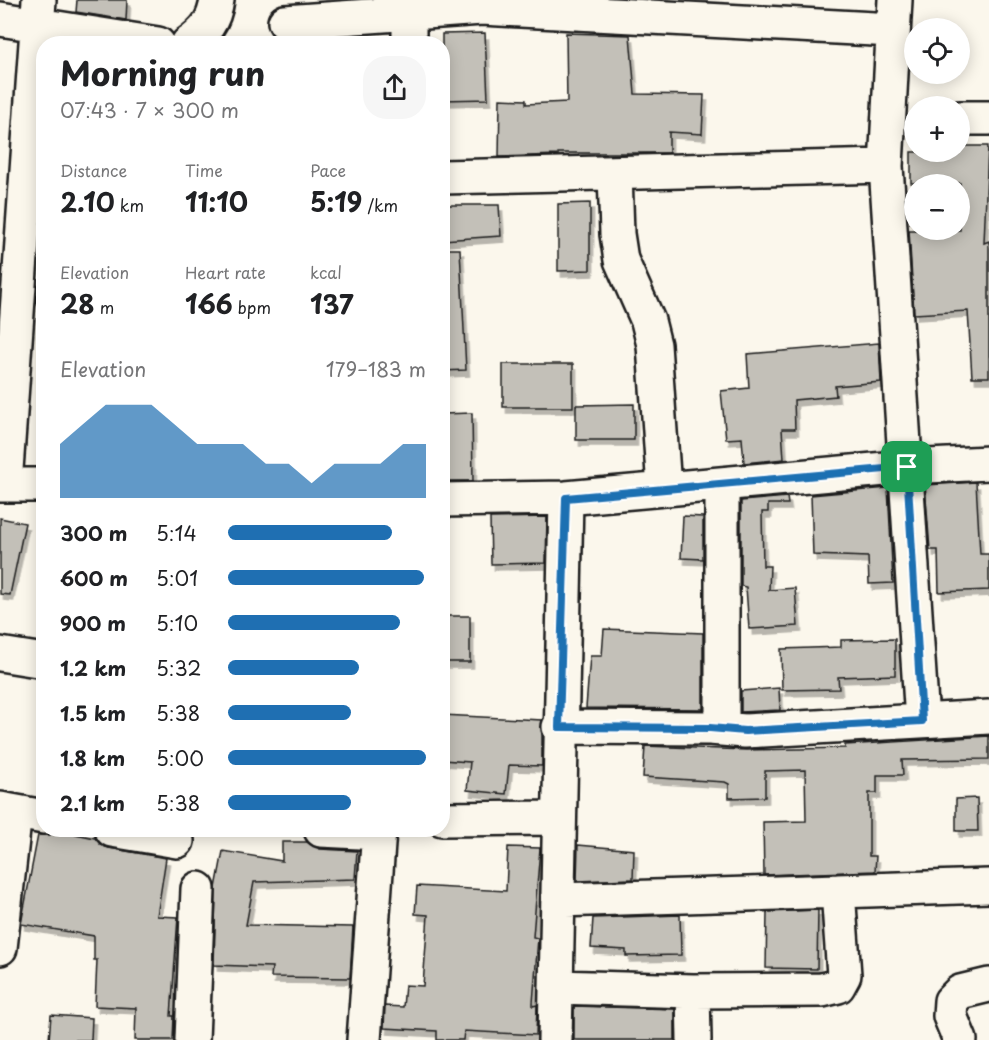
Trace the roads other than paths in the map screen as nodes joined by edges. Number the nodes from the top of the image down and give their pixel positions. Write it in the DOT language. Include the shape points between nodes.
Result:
graph roads {
  1 [pos="217,0"];
  2 [pos="39,11"];
  3 [pos="894,15"];
  4 [pos="0,19"];
  5 [pos="409,19"];
  6 [pos="285,22"];
  7 [pos="37,36"];
  8 [pos="129,36"];
  9 [pos="199,36"];
  10 [pos="36,43"];
  11 [pos="902,117"];
  12 [pos="970,118"];
  13 [pos="989,118"];
  14 [pos="886,166"];
  15 [pos="615,173"];
  16 [pos="450,177"];
  17 [pos="23,183"];
  18 [pos="989,463"];
  19 [pos="907,467"];
  20 [pos="2,484"];
  21 [pos="722,484"];
  22 [pos="36,485"];
  23 [pos="664,489"];
  24 [pos="566,498"];
  25 [pos="450,500"];
  26 [pos="0,654"];
  27 [pos="36,660"];
  28 [pos="989,717"];
  29 [pos="922,721"];
  30 [pos="559,727"];
  31 [pos="722,729"];
  32 [pos="20,813"];
  33 [pos="559,818"];
  34 [pos="450,819"];
  35 [pos="153,837"];
  36 [pos="379,837"];
  37 [pos="177,841"];
  38 [pos="989,886"];
  39 [pos="198,890"];
  40 [pos="838,891"];
  41 [pos="558,900"];
  42 [pos="0,948"];
  43 [pos="989,985"];
  44 [pos="556,987"];
  45 [pos="693,991"];
  46 [pos="192,1040"];
  47 [pos="363,1040"];
  48 [pos="555,1040"];
  49 [pos="694,1040"];
  50 [pos="960,1040"];
  1 -- 9 [label="street" via="214,17"];
  2 -- 4 [label="street"];
  2 -- 7 [label="street"];
  2 -- 8 [label="street"];
  3 -- 5 [label="street" via="482,8"];
  3 -- 11 [label="street"];
  5 -- 6 [label="street"];
  10 -- 17 [label="street"];
  11 -- 14 [label="street"];
  12 -- 13 [label="street"];
  14 -- 15 [label="street"];
  14 -- 19 [label="street"];
  15 -- 16 [label="street"];
  15 -- 23 [label="street" via="621,260 648,321 654,345"];
  17 -- 20 [label="street"];
  18 -- 19 [label="street"];
  19 -- 21 [label="street"];
  19 -- 29 [label="street"];
  20 -- 22 [label="street"];
  21 -- 23 [label="street"];
  21 -- 31 [label="street"];
  23 -- 24 [label="street"];
  24 -- 25 [label="street"];
  24 -- 30 [label="street"];
  26 -- 27 [label="street"];
  28 -- 29 [label="street"];
  29 -- 31 [label="street"];
  30 -- 31 [label="street"];
  30 -- 33 [label="street"];
  32 -- 42 [label="street"];
  33 -- 34 [label="street"];
  33 -- 41 [label="street"];
  35 -- 37 [label="street"];
  36 -- 47 [label="street"];
  38 -- 40 [label="street"];
  39 -- 46 [label="street"];
  40 -- 41 [label="street"];
  40 -- 45 [label="street" via="844,975 838,986 822,990"];
  41 -- 44 [label="street"];
  43 -- 50 [label="street" via="960,992 951,1001 950,1016"];
  44 -- 45 [label="street"];
  44 -- 48 [label="street"];
  45 -- 49 [label="street"];
}
